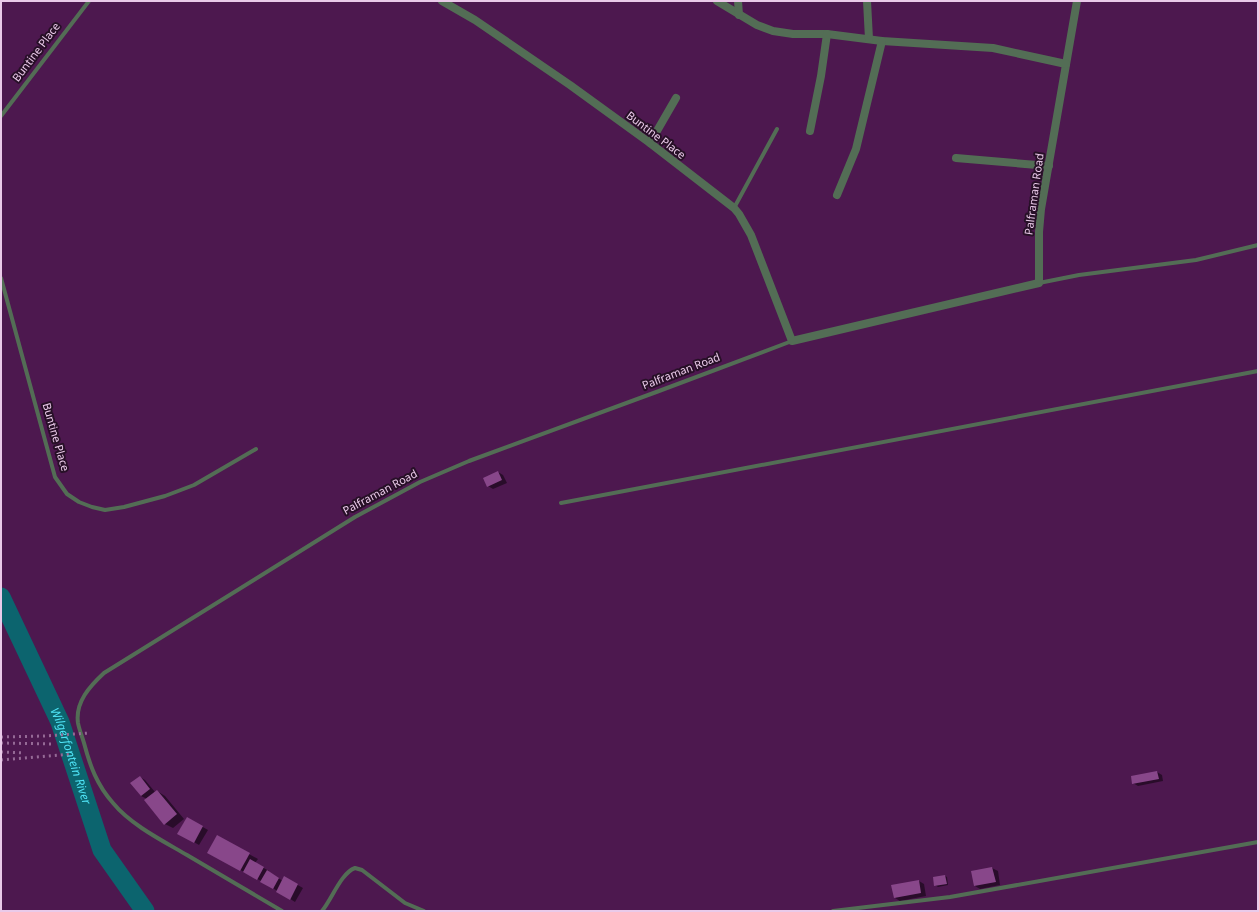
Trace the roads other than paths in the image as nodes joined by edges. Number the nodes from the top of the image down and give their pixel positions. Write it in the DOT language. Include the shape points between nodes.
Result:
graph roads {
  1 [pos="89,1"];
  2 [pos="442,1"];
  3 [pos="717,1"];
  4 [pos="738,1"];
  5 [pos="867,1"];
  6 [pos="1077,1"];
  7 [pos="739,15"];
  8 [pos="827,34"];
  9 [pos="869,39"];
  10 [pos="882,41"];
  11 [pos="1066,64"];
  12 [pos="676,98"];
  13 [pos="1,116"];
  14 [pos="778,129"];
  15 [pos="810,131"];
  16 [pos="650,143"];
  17 [pos="956,158"];
  18 [pos="1049,166"];
  19 [pos="837,195"];
  20 [pos="734,208"];
  21 [pos="1258,246"];
  22 [pos="1,278"];
  23 [pos="1039,283"];
  24 [pos="792,341"];
  25 [pos="1258,371"];
  26 [pos="256,449"];
  27 [pos="561,503"];
  28 [pos="1258,842"];
  29 [pos="282,911"];
  30 [pos="322,911"];
  31 [pos="424,911"];
  32 [pos="833,911"];
  1 -- 13 [label="lane, Buntine Place"];
  2 -- 16 [label="street, Buntine Place" via="499,36"];
  3 -- 7 [label="street"];
  4 -- 7 [label="street"];
  5 -- 9 [label="street"];
  6 -- 11 [label="street, Palframan Road"];
  7 -- 8 [label="street" via="773,30 793,34"];
  8 -- 9 [label="street"];
  8 -- 15 [label="street"];
  9 -- 10 [label="street"];
  10 -- 11 [label="street" via="993,48"];
  10 -- 19 [label="street" via="856,149"];
  11 -- 18 [label="street, Palframan Road"];
  12 -- 16 [label="street"];
  14 -- 20 [label="lane"];
  16 -- 20 [label="street, Buntine Place"];
  17 -- 18 [label="street"];
  18 -- 23 [label="street, Palframan Road" via="1039,232"];
  20 -- 24 [label="street, Buntine Place" via="751,235"];
  21 -- 23 [label="lane" via="1196,260 1079,275"];
  22 -- 26 [label="lane, Buntine Place" via="55,477 67,494 79,502 105,510 124,507 194,485"];
  23 -- 24 [label="street, Palframan Road"];
  24 -- 29 [label="lane, Palframan Road" via="469,461 420,482 355,517 104,673 93,683 80,704 78,723 90,764 105,794 132,821"];
  25 -- 27 [label="lane"];
  28 -- 32 [label="lane" via="950,897"];
  30 -- 31 [label="lane" via="344,878 356,868 405,903"];
}
